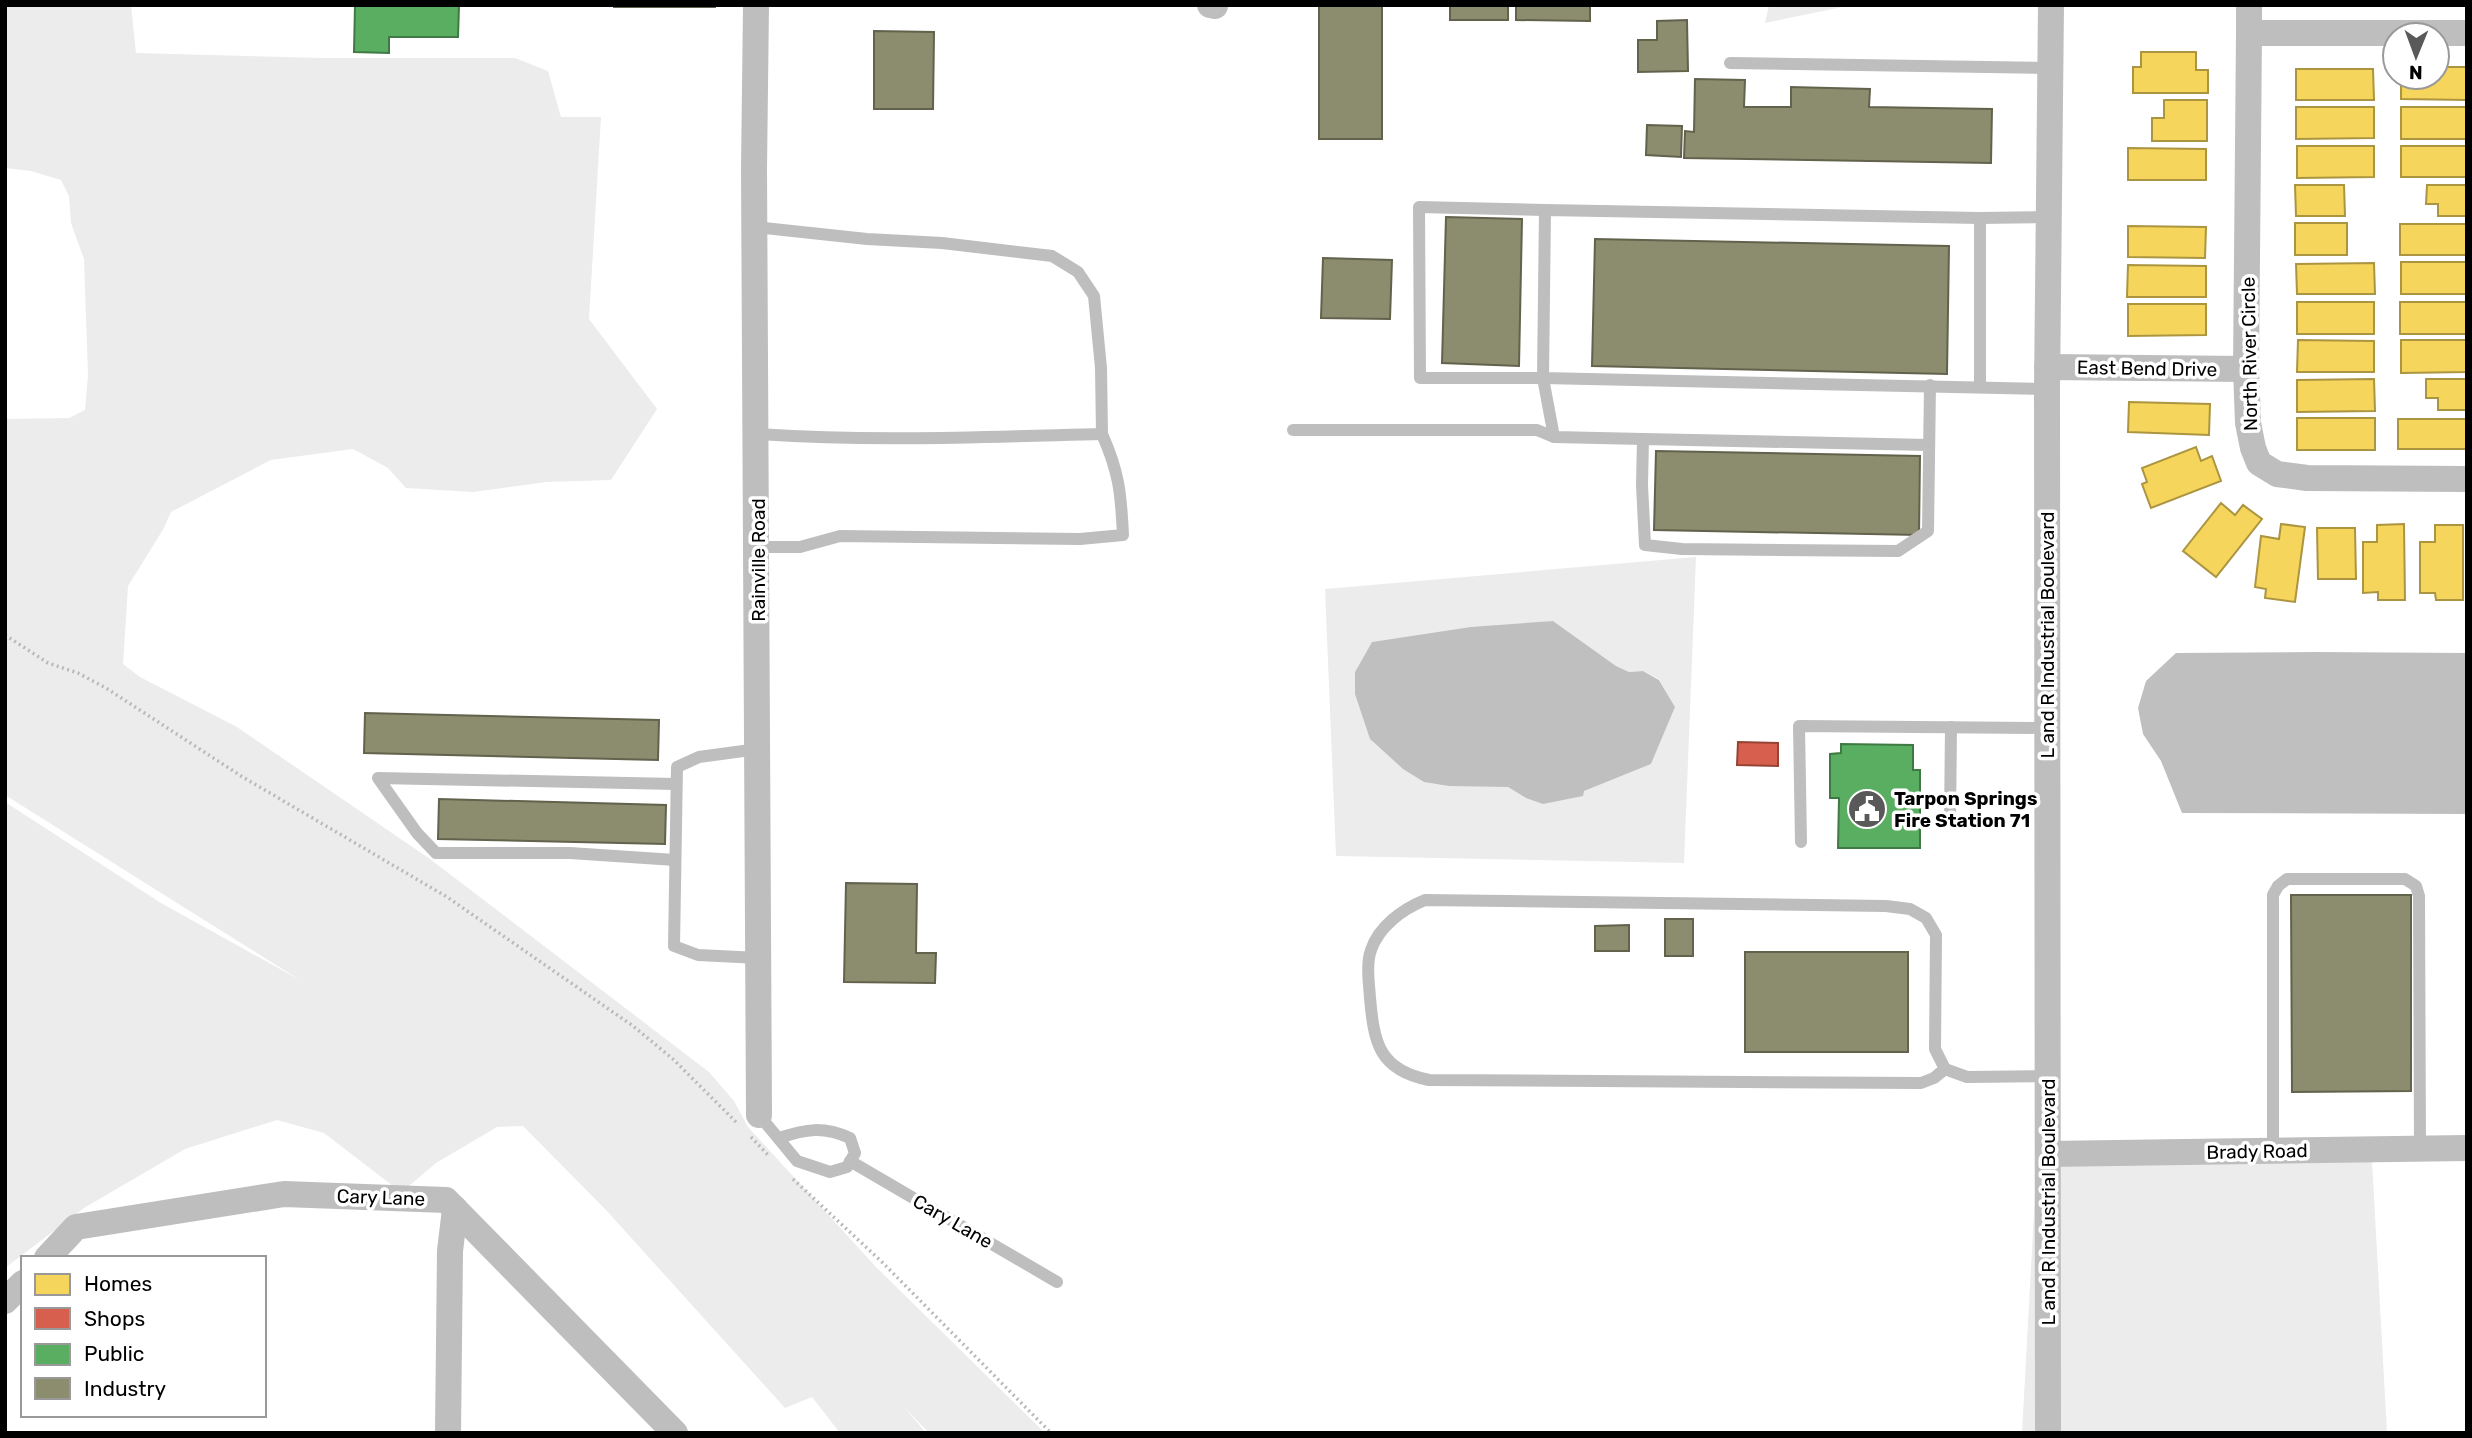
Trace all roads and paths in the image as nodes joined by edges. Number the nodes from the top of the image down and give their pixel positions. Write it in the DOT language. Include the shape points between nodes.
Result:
graph roads {
  1 [pos="756,5"];
  2 [pos="2051,5"];
  3 [pos="2249,5"];
  4 [pos="2249,33"];
  5 [pos="2467,33"];
  6 [pos="1730,63"];
  7 [pos="2051,68"];
  8 [pos="1545,210"];
  9 [pos="2050,217"];
  10 [pos="1980,218"];
  11 [pos="755,227"];
  12 [pos="2246,369"];
  13 [pos="1544,378"];
  14 [pos="2047,378"];
  15 [pos="1930,385"];
  16 [pos="1980,387"];
  17 [pos="1293,430"];
  18 [pos="757,434"];
  19 [pos="1102,434"];
  20 [pos="1554,437"];
  21 [pos="1643,439"];
  22 [pos="1929,445"];
  23 [pos="2467,479"];
  24 [pos="758,547"];
  25 [pos="5,635"];
  26 [pos="1951,727"];
  27 [pos="2048,728"];
  28 [pos="758,749"];
  29 [pos="677,783"];
  30 [pos="1950,821"];
  31 [pos="1801,842"];
  32 [pos="675,860"];
  33 [pos="759,958"];
  34 [pos="1945,1069"];
  35 [pos="2048,1076"];
  36 [pos="747,1123"];
  37 [pos="779,1138"];
  38 [pos="2467,1148"];
  39 [pos="2420,1149"];
  40 [pos="2273,1150"];
  41 [pos="2048,1154"];
  42 [pos="850,1161"];
  43 [pos="774,1162"];
  44 [pos="791,1177"];
  45 [pos="455,1209"];
  46 [pos="49,1256"];
  47 [pos="1057,1282"];
  48 [pos="21,1285"];
  49 [pos="5,1301"];
  50 [pos="448,1433"];
  51 [pos="675,1433"];
  52 [pos="1051,1433"];
  53 [pos="2048,1433"];
  1 -- 11 [label="street, Rainville Road"];
  2 -- 7 [label="street, L and R Industrial Boulevard"];
  3 -- 4 [label="street, North River Circle"];
  4 -- 5 [label="street"];
  4 -- 12 [label="street, North River Circle"];
  6 -- 7 [label="lane"];
  7 -- 9 [label="street, L and R Industrial Boulevard"];
  8 -- 10 [label="lane"];
  8 -- 13 [label="lane"];
  8 -- 13 [label="lane" via="1419,207 1420,378"];
  9 -- 10 [label="lane"];
  9 -- 14 [label="street, L and R Industrial Boulevard"];
  10 -- 16 [label="lane"];
  11 -- 18 [label="street, Rainville Road"];
  11 -- 19 [label="lane" via="1052,256 1078,272 1094,296"];
  12 -- 14 [label="street, East Bend Drive"];
  12 -- 23 [label="street, North River Circle" via="2253,448 2259,463 2277,474"];
  13 -- 15 [label="lane"];
  13 -- 20 [label="lane"];
  14 -- 16 [label="lane"];
  14 -- 27 [label="street, L and R Industrial Boulevard"];
  15 -- 16 [label="lane"];
  15 -- 22 [label="lane"];
  17 -- 20 [label="lane" via="1537,430"];
  18 -- 19 [label="lane" via="940,438"];
  18 -- 24 [label="street, Rainville Road"];
  19 -- 24 [label="lane" via="1121,492 1122,534 1080,539 840,536 800,547"];
  20 -- 21 [label="lane"];
  21 -- 22 [label="lane"];
  21 -- 22 [label="lane" via="1645,545 1709,549 1898,551 1928,531"];
  24 -- 28 [label="street, Rainville Road"];
  25 -- 36 [label="path" via="48,663 106,688 241,776 447,897 634,1026"];
  26 -- 27 [label="lane"];
  26 -- 30 [label="lane"];
  26 -- 31 [label="lane" via="1799,726"];
  27 -- 35 [label="street, L and R Industrial Boulevard"];
  28 -- 29 [label="lane" via="699,757 677,767"];
  28 -- 33 [label="street, Rainville Road"];
  29 -- 32 [label="lane"];
  29 -- 32 [label="lane" via="378,778 436,853 570,853"];
  32 -- 33 [label="lane" via="674,946 698,955"];
  33 -- 36 [label="street, Rainville Road"];
  34 -- 34 [label="lane" via="1935,1049 1936,935 1926,918 1910,909 1425,901 1396,917 1371,950 1368,976 1373,1034 1392,1065 1409,1076 1429,1080 1921,1083"];
  34 -- 35 [label="lane" via="1967,1077"];
  35 -- 41 [label="street, L and R Industrial Boulevard"];
  36 -- 37 [label="lane"];
  36 -- 43 [label="path"];
  37 -- 42 [label="lane" via="797,1161 830,1172 847,1167"];
  37 -- 42 [label="lane" via="805,1129 835,1131 850,1138 855,1153"];
  38 -- 39 [label="street, Brady Road"];
  39 -- 40 [label="street, Brady Road"];
  39 -- 40 [label="lane" via="2416,886 2405,879 2287,879 2273,895"];
  40 -- 41 [label="street, Brady Road"];
  41 -- 53 [label="street, L and R Industrial Boulevard"];
  42 -- 47 [label="lane, Cary Lane"];
  44 -- 52 [label="path" via="892,1271"];
  45 -- 46 [label="street, Cary Lane" via="446,1199 284,1194 76,1227"];
  45 -- 50 [label="street" via="450,1251"];
  45 -- 51 [label="street, Cary Lane"];
  48 -- 49 [label="street"];
}
